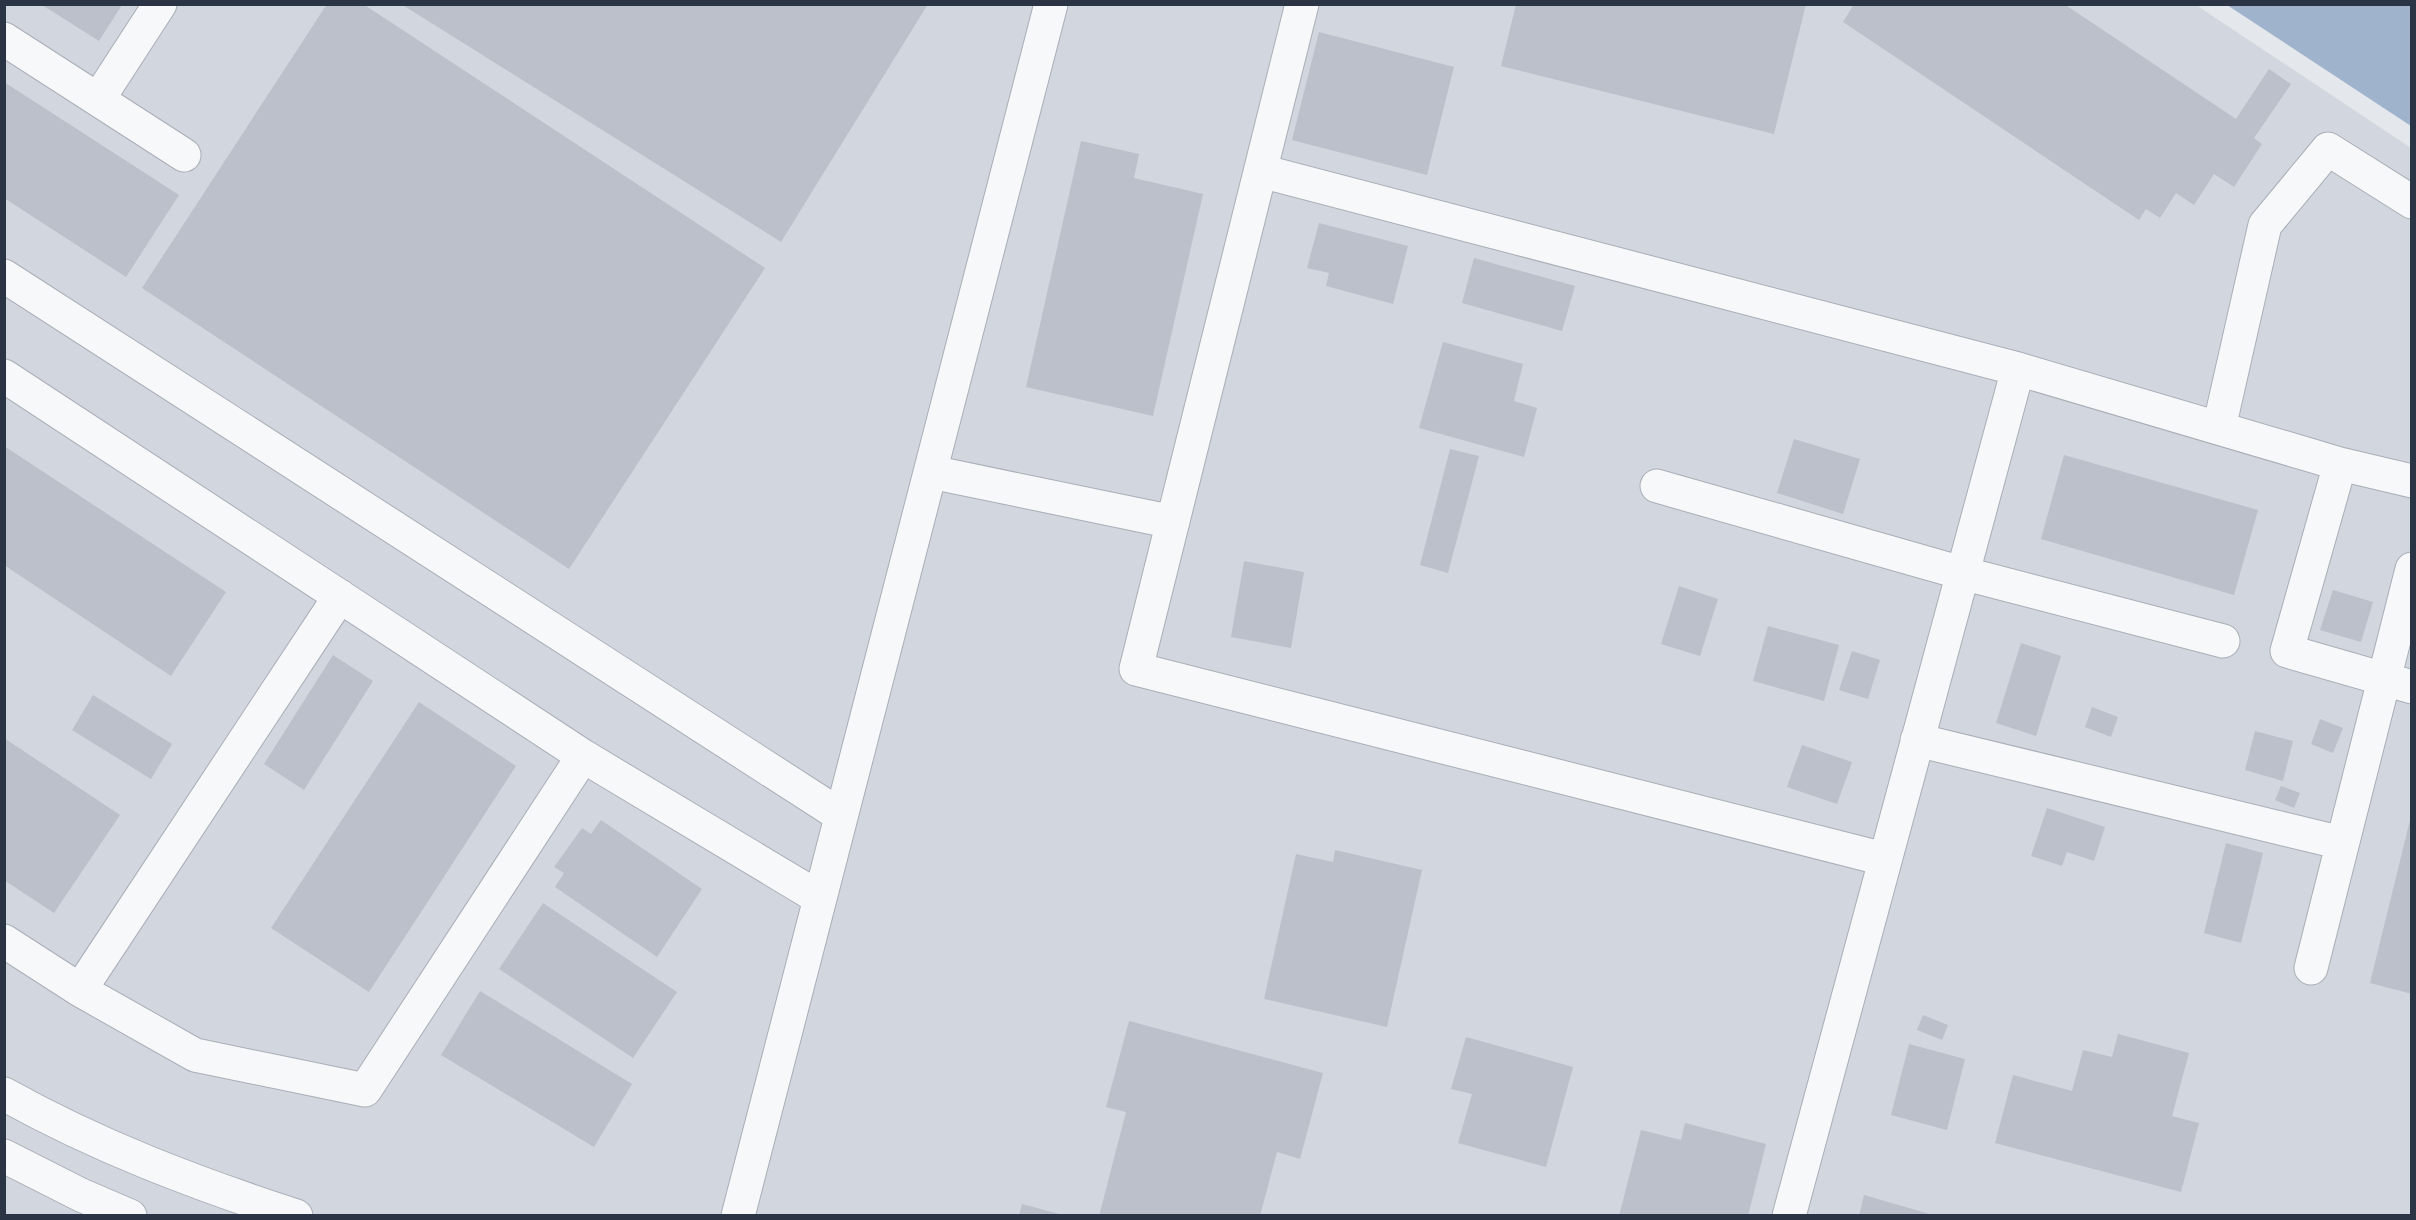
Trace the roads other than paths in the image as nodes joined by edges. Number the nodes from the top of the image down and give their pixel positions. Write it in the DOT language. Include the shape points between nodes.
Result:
graph roads {
  1 [pos="160,4"];
  2 [pos="1051,4"];
  3 [pos="1302,4"];
  4 [pos="4,39"];
  5 [pos="99,98"];
  6 [pos="184,155"];
  7 [pos="1261,171"];
  8 [pos="2412,202"];
  9 [pos="4,276"];
  10 [pos="2018,369"];
  11 [pos="4,376"];
  12 [pos="2219,429"];
  13 [pos="2340,465"];
  14 [pos="931,472"];
  15 [pos="2412,482"];
  16 [pos="1658,486"];
  17 [pos="1173,522"];
  18 [pos="2412,569"];
  19 [pos="1962,573"];
  20 [pos="340,596"];
  21 [pos="2223,641"];
  22 [pos="2398,683"];
  23 [pos="1917,740"];
  24 [pos="583,756"];
  25 [pos="840,815"];
  26 [pos="2342,843"];
  27 [pos="1884,859"];
  28 [pos="818,897"];
  29 [pos="4,941"];
  30 [pos="2311,968"];
  31 [pos="81,990"];
  32 [pos="4,1094"];
  33 [pos="4,1156"];
  34 [pos="130,1215"];
  35 [pos="296,1215"];
  36 [pos="738,1215"];
  37 [pos="1789,1215"];
  1 -- 5 [label="street"];
  2 -- 14 [label="street"];
  3 -- 7 [label="street"];
  4 -- 5 [label="street"];
  5 -- 6 [label="street"];
  7 -- 10 [label="street"];
  7 -- 17 [label="street"];
  8 -- 12 [label="street" via="2328,149 2265,225"];
  9 -- 25 [label="street"];
  10 -- 12 [label="street"];
  10 -- 19 [label="street"];
  11 -- 20 [label="street"];
  12 -- 13 [label="street"];
  13 -- 15 [label="street"];
  13 -- 22 [label="street" via="2287,651"];
  14 -- 17 [label="street"];
  14 -- 25 [label="street"];
  16 -- 19 [label="street"];
  17 -- 27 [label="street" via="1136,669"];
  18 -- 22 [label="street"];
  19 -- 21 [label="street"];
  19 -- 23 [label="street"];
  20 -- 24 [label="street"];
  20 -- 31 [label="street"];
  22 -- 26 [label="street"];
  23 -- 26 [label="street"];
  23 -- 27 [label="street"];
  24 -- 28 [label="street"];
  24 -- 31 [label="street" via="365,1090 195,1055"];
  25 -- 28 [label="street"];
  26 -- 30 [label="street"];
  27 -- 37 [label="street"];
  28 -- 36 [label="street"];
  29 -- 31 [label="street"];
  32 -- 35 [label="street" via="118,1152"];
  33 -- 34 [label="street"];
}
